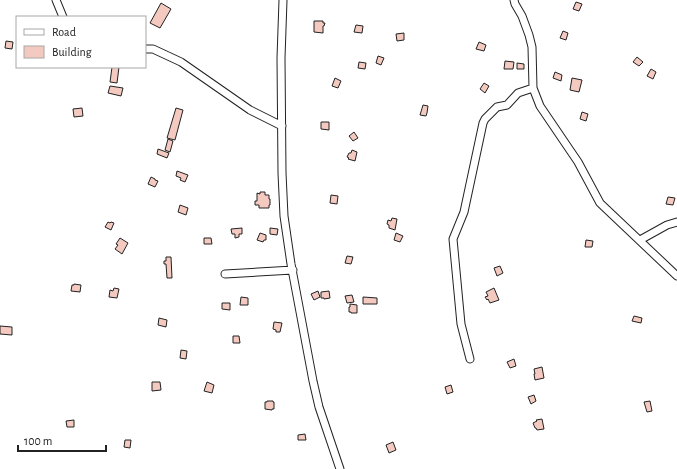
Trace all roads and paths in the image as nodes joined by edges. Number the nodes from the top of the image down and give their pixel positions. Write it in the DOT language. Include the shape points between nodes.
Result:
graph roads {
  1 [pos="56,0"];
  2 [pos="283,0"];
  3 [pos="514,0"];
  4 [pos="63,16"];
  5 [pos="146,49"];
  6 [pos="533,88"];
  7 [pos="282,126"];
  8 [pos="677,222"];
  9 [pos="640,240"];
  10 [pos="293,270"];
  11 [pos="225,274"];
  12 [pos="677,276"];
  13 [pos="470,359"];
  14 [pos="340,469"];
  1 -- 4 [label="street"];
  2 -- 7 [label="street"];
  3 -- 6 [label="street" via="532,47"];
  5 -- 7 [label="street" via="153,49 181,62 250,110"];
  6 -- 9 [label="street" via="540,106 578,162 600,203"];
  6 -- 13 [label="street" via="518,93 485,119 464,212 453,239 461,324"];
  7 -- 10 [label="street" via="284,216"];
  8 -- 9 [label="street"];
  9 -- 12 [label="street"];
  10 -- 11 [label="street"];
  10 -- 14 [label="street" via="312,381"];
}
